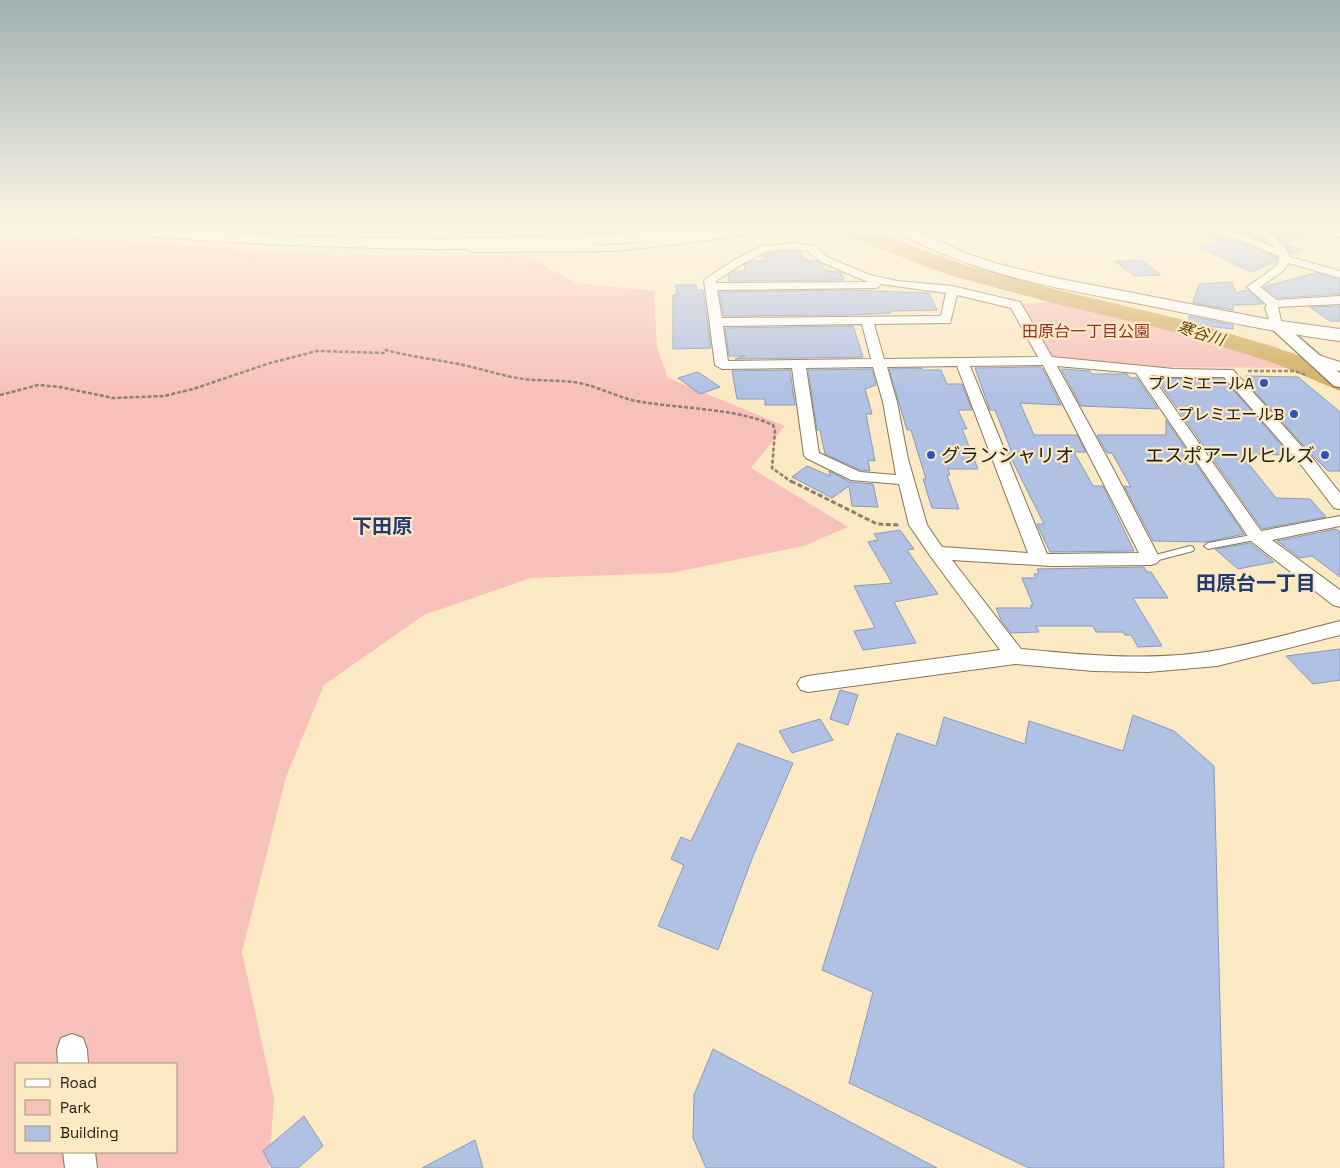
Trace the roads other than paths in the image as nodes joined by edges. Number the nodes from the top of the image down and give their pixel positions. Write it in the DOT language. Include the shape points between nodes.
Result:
graph roads {
  1 [pos="711,284"];
  2 [pos="897,284"];
  3 [pos="1060,284"];
  4 [pos="1259,284"];
  5 [pos="711,287"];
  6 [pos="952,290"];
  7 [pos="1340,300"];
  8 [pos="1274,304"];
  9 [pos="866,321"];
  10 [pos="716,322"];
  11 [pos="1276,325"];
  12 [pos="1340,334"];
  13 [pos="1047,361"];
  14 [pos="878,362"];
  15 [pos="962,362"];
  16 [pos="798,363"];
  17 [pos="1141,370"];
  18 [pos="1338,375"];
  19 [pos="906,480"];
  20 [pos="1340,504"];
  21 [pos="1340,521"];
  22 [pos="1257,537"];
  23 [pos="1208,546"];
  24 [pos="1190,549"];
  25 [pos="937,553"];
  26 [pos="1040,559"];
  27 [pos="1151,559"];
  28 [pos="1340,600"];
  29 [pos="1340,628"];
  30 [pos="1015,656"];
  31 [pos="808,684"];
  32 [pos="79,1153"];
  33 [pos="80,1168"];
  1 -- 5 [label="street"];
  2 -- 5 [label="street"];
  2 -- 6 [label="street"];
  3 -- 11 [label="highway"];
  4 -- 8 [label="street" via="1253,288"];
  5 -- 10 [label="street"];
  6 -- 9 [label="street" via="946,320"];
  6 -- 13 [label="street" via="1016,305"];
  7 -- 8 [label="street"];
  8 -- 11 [label="street" via="1271,308"];
  9 -- 10 [label="street"];
  9 -- 14 [label="street"];
  10 -- 16 [label="street" via="722,365"];
  11 -- 12 [label="highway"];
  11 -- 18 [label="street"];
  13 -- 15 [label="street"];
  13 -- 17 [label="street"];
  13 -- 27 [label="street" via="1114,482"];
  14 -- 15 [label="street"];
  14 -- 16 [label="street"];
  14 -- 19 [label="street"];
  15 -- 26 [label="street"];
  16 -- 19 [label="street" via="812,456 857,476"];
  17 -- 20 [label="street" via="1228,373"];
  17 -- 22 [label="street"];
  19 -- 25 [label="street" via="918,525"];
  21 -- 22 [label="street"];
  22 -- 23 [label="lane"];
  22 -- 28 [label="street"];
  24 -- 27 [label="lane"];
  25 -- 26 [label="street"];
  25 -- 30 [label="street"];
  26 -- 27 [label="street"];
  29 -- 30 [label="street" via="1218,658 1148,664"];
  30 -- 31 [label="street"];
  32 -- 33 [label="street"];
}
